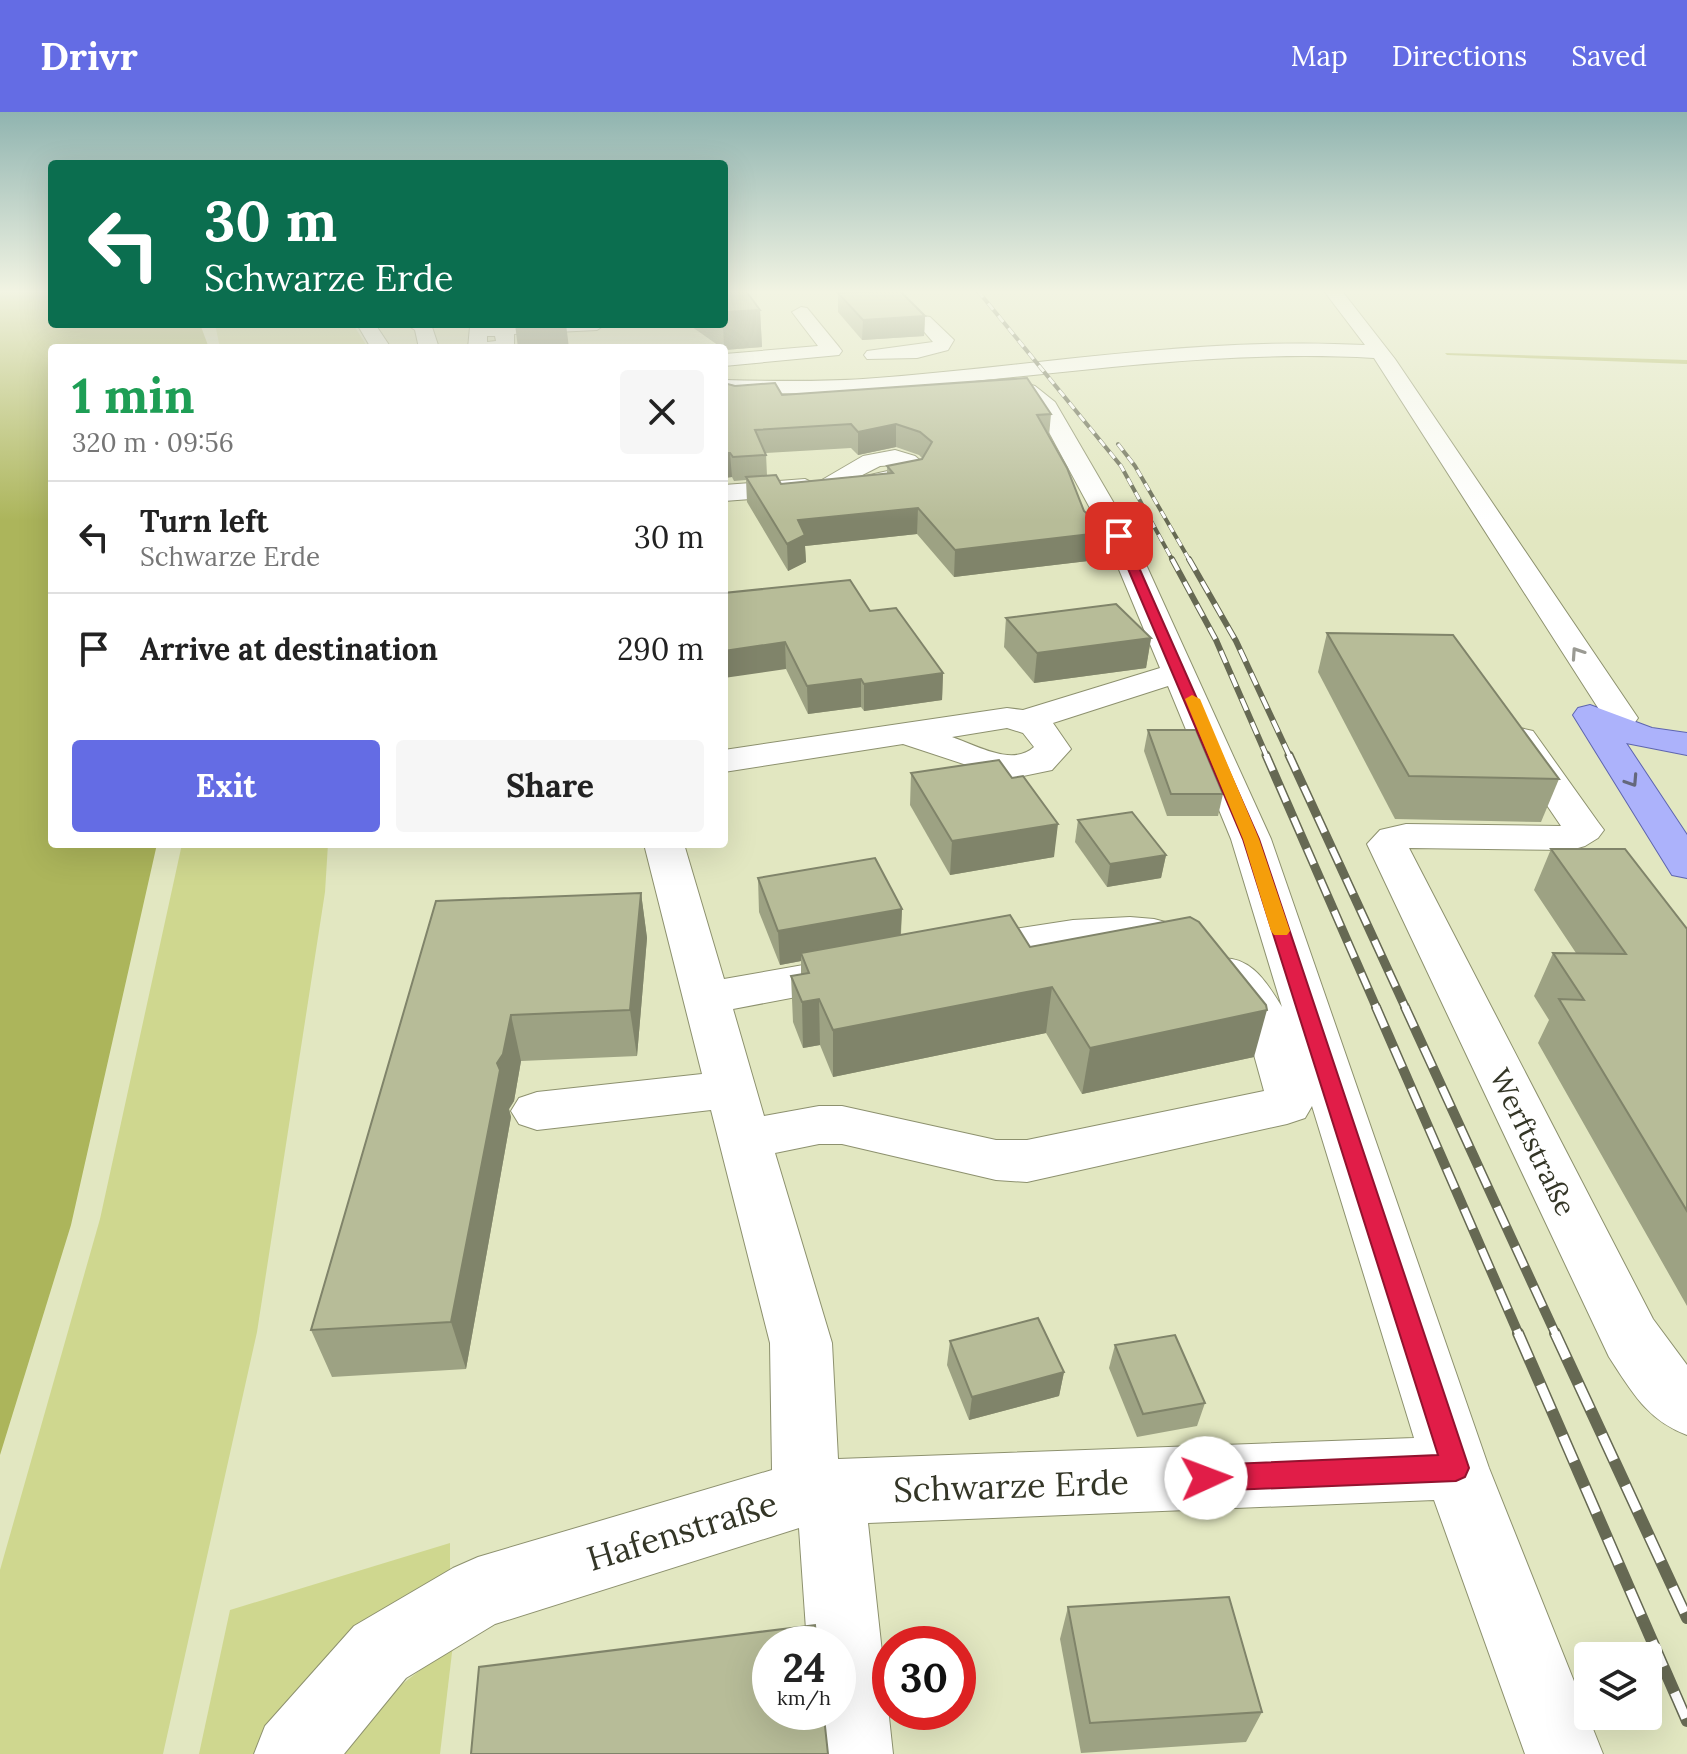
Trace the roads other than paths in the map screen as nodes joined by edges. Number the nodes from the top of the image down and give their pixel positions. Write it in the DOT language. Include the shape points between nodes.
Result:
graph roads {
  1 [pos="1020,368"];
  2 [pos="1382,368"];
  3 [pos="728,386"];
  4 [pos="728,397"];
  5 [pos="827,485"];
  6 [pos="773,489"];
  7 [pos="728,493"];
  8 [pos="789,515"];
  9 [pos="1163,677"];
  10 [pos="1496,704"];
  11 [pos="1029,719"];
  12 [pos="1615,723"];
  13 [pos="1687,723"];
  14 [pos="910,735"];
  15 [pos="1687,744"];
  16 [pos="728,760"];
  17 [pos="1687,813"];
  18 [pos="665,848"];
  19 [pos="1687,866"];
  20 [pos="706,998"];
  21 [pos="731,1089"];
  22 [pos="537,1111"];
  23 [pos="745,1139"];
  24 [pos="1687,1406"];
  25 [pos="1456,1468"];
  26 [pos="819,1493"];
  27 [pos="293,1754"];
  28 [pos="854,1754"];
  29 [pos="1564,1754"];
  1 -- 3 [label="street" via="862,385"];
  2 -- 12 [label="street"];
  4 -- 25 [label="street" via="861,395 1006,384 1033,391 1047,407 1119,536 1251,839"];
  5 -- 6 [label="street"];
  6 -- 7 [label="street"];
  6 -- 8 [label="street"];
  9 -- 11 [label="street"];
  10 -- 24 [label="street, Werftstraße" via="1584,830 1571,838 1406,836 1387,844 1631,1338 1662,1383"];
  11 -- 14 [label="street"];
  11 -- 14 [label="street" via="1053,749 1039,762 1009,768"];
  12 -- 13 [label="main road"];
  12 -- 15 [label="main road"];
  12 -- 17 [label="main road"];
  12 -- 19 [label="main road, one-way"];
  14 -- 16 [label="street"];
  18 -- 20 [label="street, Hafenstraße"];
  20 -- 21 [label="street, Hafenstraße"];
  20 -- 23 [label="street" via="1014,942 1140,929 1161,932 1205,954 1240,980 1273,1030 1290,1095 1287,1105 1027,1161 996,1160 842,1125"];
  21 -- 22 [label="street"];
  21 -- 23 [label="street, Hafenstraße"];
  23 -- 26 [label="street, Hafenstraße" via="801,1343"];
  25 -- 26 [label="street, Schwarze Erde"];
  25 -- 29 [label="street"];
  26 -- 27 [label="street, Hafenstraße" via="478,1593 380,1652"];
  26 -- 28 [label="street"];
}
